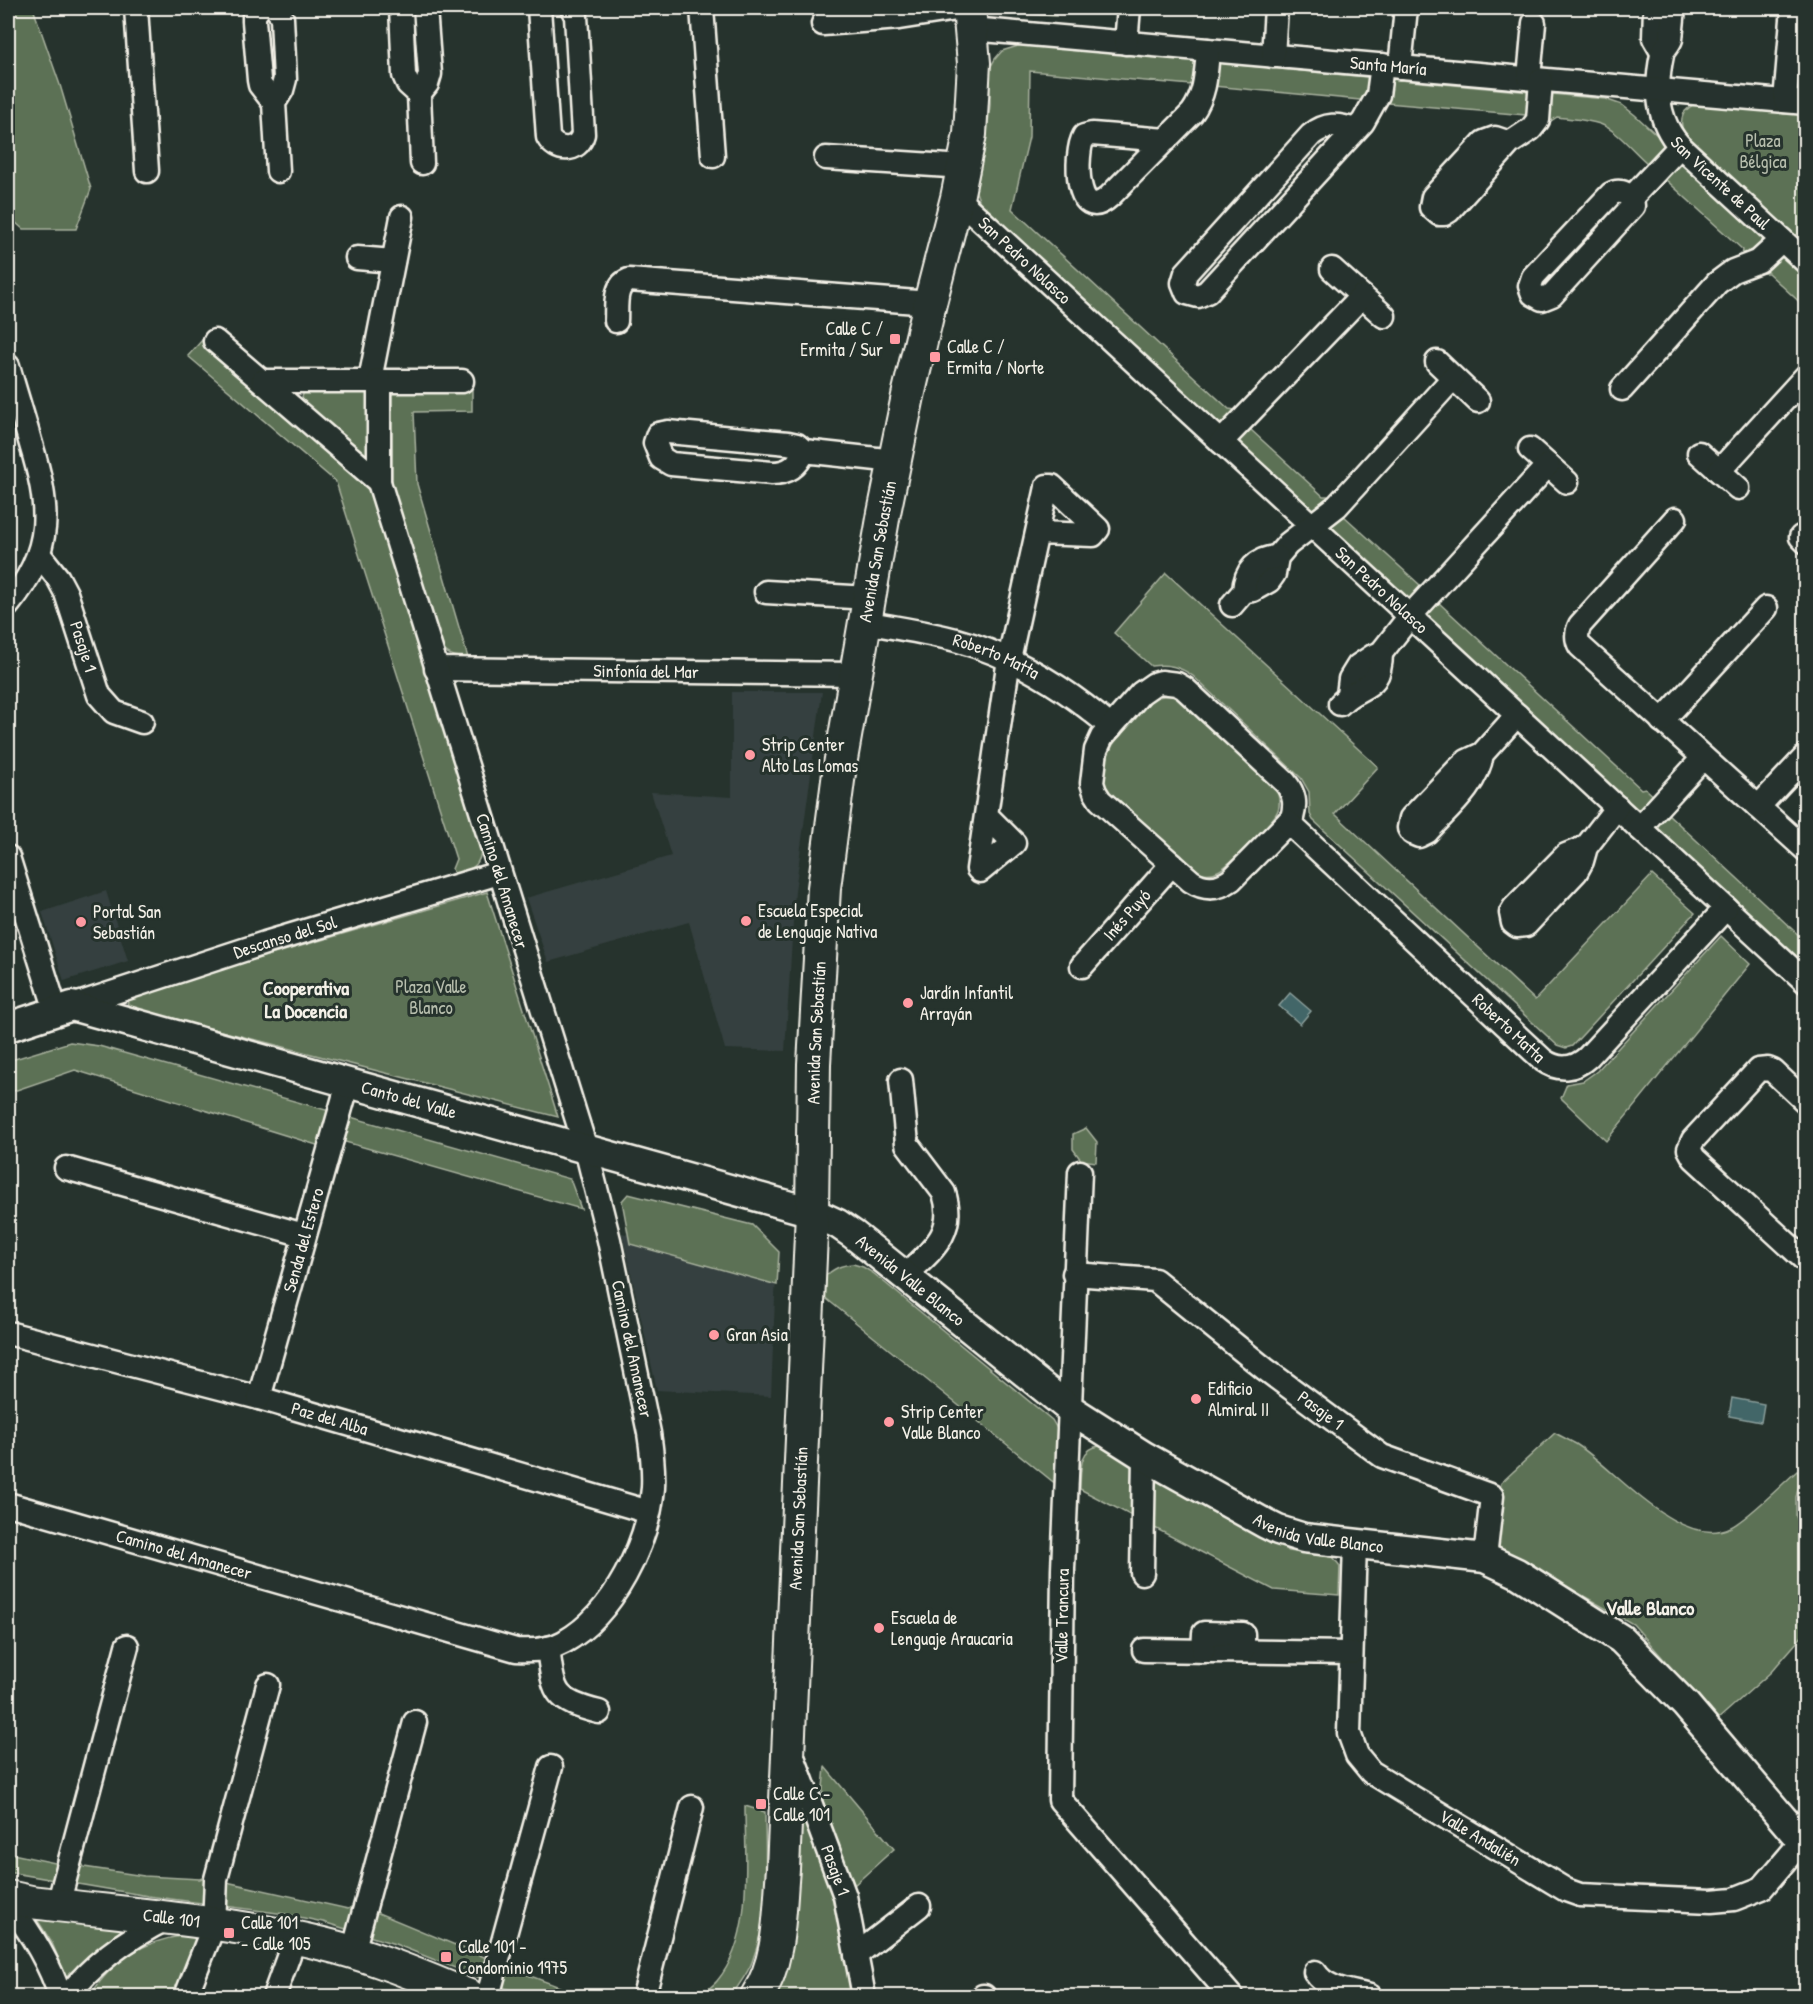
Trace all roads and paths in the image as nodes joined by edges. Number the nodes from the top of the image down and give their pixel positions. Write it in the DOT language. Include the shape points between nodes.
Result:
graph roads {
  1 [pos="136,8"];
  2 [pos="259,8"];
  3 [pos="276,8"];
  4 [pos="401,8"];
  5 [pos="425,8"];
  6 [pos="539,8"];
  7 [pos="572,8"];
  8 [pos="702,8"];
  9 [pos="1129,8"];
  10 [pos="1406,8"];
  11 [pos="1655,8"];
  12 [pos="1674,8"];
  13 [pos="1793,8"];
  14 [pos="1277,9"];
  15 [pos="1536,13"];
  16 [pos="968,15"];
  17 [pos="823,24"];
  18 [pos="1126,43"];
  19 [pos="1208,50"];
  20 [pos="1662,52"];
  21 [pos="1273,56"];
  22 [pos="1391,66"];
  23 [pos="1535,79"];
  24 [pos="1659,90"];
  25 [pos="419,94"];
  26 [pos="1795,102"];
  27 [pos="274,103"];
  28 [pos="1355,130"];
  29 [pos="1166,140"];
  30 [pos="1510,143"];
  31 [pos="1680,146"];
  32 [pos="713,156"];
  33 [pos="826,158"];
  34 [pos="422,163"];
  35 [pos="964,167"];
  36 [pos="147,171"];
  37 [pos="278,171"];
  38 [pos="1258,194"];
  39 [pos="1632,197"];
  40 [pos="957,198"];
  41 [pos="1279,213"];
  42 [pos="402,217"];
  43 [pos="1782,240"];
  44 [pos="357,258"];
  45 [pos="393,261"];
  46 [pos="1806,262"];
  47 [pos="1332,270"];
  48 [pos="1362,296"];
  49 [pos="930,303"];
  50 [pos="1384,316"];
  51 [pos="616,321"];
  52 [pos="215,341"];
  53 [pos="1437,362"];
  54 [pos="8,366"];
  55 [pos="1806,376"];
  56 [pos="1453,378"];
  57 [pos="375,380"];
  58 [pos="263,381"];
  59 [pos="462,381"];
  60 [pos="1622,389"];
  61 [pos="1478,401"];
  62 [pos="1221,442"];
  63 [pos="1530,449"];
  64 [pos="804,451"];
  65 [pos="1699,453"];
  66 [pos="895,461"];
  67 [pos="1548,465"];
  68 [pos="1719,471"];
  69 [pos="378,482"];
  70 [pos="1567,482"];
  71 [pos="1738,489"];
  72 [pos="1675,519"];
  73 [pos="1311,526"];
  74 [pos="1037,533"];
  75 [pos="39,554"];
  76 [pos="766,592"];
  77 [pos="1238,598"];
  78 [pos="8,605"];
  79 [pos="1766,608"];
  80 [pos="867,610"];
  81 [pos="1410,616"];
  82 [pos="1008,659"];
  83 [pos="436,669"];
  84 [pos="855,674"];
  85 [pos="1344,700"];
  86 [pos="1517,715"];
  87 [pos="1662,721"];
  88 [pos="142,722"];
  89 [pos="1110,727"];
  90 [pos="1482,754"];
  91 [pos="1806,756"];
  92 [pos="1703,758"];
  93 [pos="1617,807"];
  94 [pos="1758,807"];
  95 [pos="986,815"];
  96 [pos="1288,822"];
  97 [pos="1639,828"];
  98 [pos="1586,847"];
  99 [pos="1806,850"];
  100 [pos="8,857"];
  101 [pos="1172,864"];
  102 [pos="499,873"];
  103 [pos="1726,908"];
  104 [pos="1082,966"];
  105 [pos="1806,982"];
  106 [pos="64,1008"];
  107 [pos="8,1027"];
  108 [pos="901,1080"];
  109 [pos="348,1083"];
  110 [pos="1806,1102"];
  111 [pos="586,1149"];
  112 [pos="66,1168"];
  113 [pos="1080,1172"];
  114 [pos="812,1212"];
  115 [pos="304,1235"];
  116 [pos="1806,1261"];
  117 [pos="1074,1274"];
  118 [pos="905,1276"];
  119 [pos="8,1333"];
  120 [pos="259,1398"];
  121 [pos="1070,1409"];
  122 [pos="1144,1456"];
  123 [pos="8,1504"];
  124 [pos="649,1512"];
  125 [pos="1355,1544"];
  126 [pos="1485,1558"];
  127 [pos="1142,1573"];
  128 [pos="127,1646"];
  129 [pos="548,1648"];
  130 [pos="1144,1650"];
  131 [pos="1351,1653"];
  132 [pos="268,1685"];
  133 [pos="599,1712"];
  134 [pos="415,1722"];
  135 [pos="789,1748"];
  136 [pos="551,1767"];
  137 [pos="692,1807"];
  138 [pos="1804,1843"];
  139 [pos="8,1897"];
  140 [pos="8,1903"];
  141 [pos="58,1905"];
  142 [pos="918,1906"];
  143 [pos="168,1918"];
  144 [pos="214,1925"];
  145 [pos="295,1938"];
  146 [pos="352,1952"];
  147 [pos="856,1955"];
  148 [pos="1316,1972"];
  149 [pos="435,1990"];
  150 [pos="1358,1995"];
  151 [pos="60,1996"];
  152 [pos="68,1996"];
  153 [pos="186,1996"];
  154 [pos="274,1996"];
  155 [pos="469,1996"];
  156 [pos="488,1996"];
  157 [pos="644,1996"];
  158 [pos="757,1996"];
  159 [pos="864,1996"];
  160 [pos="1231,1996"];
  1 -- 36 [label="street"];
  2 -- 27 [label="street" via="254,15 259,80"];
  3 -- 27 [label="street" via="282,18 285,79"];
  4 -- 25 [label="street" via="404,75"];
  5 -- 25 [label="street" via="430,74"];
  6 -- 7 [label="street" via="548,137 554,145 564,148 579,144 583,134 576,16"];
  8 -- 32 [label="street"];
  9 -- 18 [label="street"];
  10 -- 22 [label="street"];
  11 -- 20 [label="street" via="1654,38"];
  12 -- 20 [label="street" via="1671,39"];
  13 -- 26 [label="street"];
  14 -- 21 [label="street"];
  15 -- 23 [label="street"];
  16 -- 17 [label="street, Santa María"];
  16 -- 18 [label="street, Santa María"];
  16 -- 35 [label="main road, Avenida San Sebastián" via="974,94"];
  18 -- 19 [label="street, Santa María"];
  19 -- 21 [label="street, Santa María"];
  19 -- 29 [label="street" via="1202,96 1192,113"];
  20 -- 24 [label="street, San Vicente de Paul"];
  21 -- 22 [label="street, Santa María"];
  22 -- 23 [label="street, Santa María"];
  22 -- 28 [label="street" via="1368,114"];
  23 -- 24 [label="street, Santa María"];
  23 -- 30 [label="street" via="1538,120 1532,129"];
  24 -- 26 [label="street, Santa María"];
  24 -- 31 [label="street, San Vicente de Paul" via="1663,119"];
  25 -- 34 [label="street"];
  27 -- 37 [label="street"];
  28 -- 38 [label="street" via="1331,125 1317,130"];
  28 -- 41 [label="street"];
  31 -- 39 [label="street"];
  31 -- 43 [label="street, San Vicente de Paul"];
  33 -- 35 [label="street"];
  35 -- 40 [label="main road, Avenida San Sebastián"];
  38 -- 41 [label="street"];
  38 -- 41 [label="street" via="1186,273 1183,284 1187,293 1198,296 1207,292"];
  39 -- 39 [label="street" via="1625,192 1611,194 1533,277 1533,294 1542,299 1552,295 1633,206"];
  40 -- 49 [label="main road, Avenida San Sebastián"];
  40 -- 62 [label="street, San Pedro Nolasco"];
  42 -- 45 [label="street, Camino del Amanecer"];
  43 -- 46 [label="street, San Vicente de Paul"];
  43 -- 60 [label="street" via="1759,261 1733,271 1717,283"];
  44 -- 45 [label="street"];
  45 -- 57 [label="street, Camino del Amanecer"];
  47 -- 48 [label="street"];
  48 -- 50 [label="street"];
  48 -- 62 [label="street"];
  49 -- 51 [label="street" via="629,280 623,282 618,292"];
  49 -- 66 [label="main road, Avenida San Sebastián"];
  52 -- 58 [label="street"];
  53 -- 56 [label="street"];
  54 -- 75 [label="street" via="43,485 46,520"];
  55 -- 68 [label="street"];
  56 -- 61 [label="street"];
  56 -- 73 [label="street" via="1337,506"];
  57 -- 58 [label="street"];
  57 -- 59 [label="street"];
  57 -- 69 [label="street, Camino del Amanecer"];
  58 -- 69 [label="street"];
  62 -- 73 [label="street, San Pedro Nolasco"];
  63 -- 67 [label="street"];
  64 -- 64 [label="street" via="788,443 668,432 658,434 655,443 661,458 672,464 772,473 795,467"];
  64 -- 66 [label="street"];
  65 -- 68 [label="street"];
  66 -- 80 [label="main road, Avenida San Sebastián"];
  67 -- 70 [label="street"];
  67 -- 81 [label="street"];
  68 -- 71 [label="street"];
  69 -- 83 [label="street, Camino del Amanecer"];
  72 -- 87 [label="street" via="1580,625 1576,636 1580,646"];
  73 -- 77 [label="street" via="1277,557 1253,566"];
  73 -- 81 [label="street, San Pedro Nolasco"];
  74 -- 82 [label="street"];
  75 -- 78 [label="street"];
  75 -- 88 [label="street, Pasaje 1" via="58,578 73,608 99,695 114,712"];
  76 -- 80 [label="street, Roberto Matta"];
  79 -- 87 [label="street"];
  80 -- 82 [label="street, Roberto Matta"];
  80 -- 84 [label="main road, Avenida San Sebastián"];
  81 -- 85 [label="street" via="1381,653 1375,679"];
  81 -- 86 [label="street, San Pedro Nolasco"];
  82 -- 89 [label="street, Roberto Matta" via="1064,689"];
  82 -- 95 [label="street"];
  83 -- 84 [label="street, Sinfonía del Mar"];
  83 -- 102 [label="street, Camino del Amanecer"];
  84 -- 114 [label="main road, Avenida San Sebastián" via="820,928"];
  86 -- 90 [label="street"];
  86 -- 93 [label="street, San Pedro Nolasco"];
  87 -- 92 [label="street"];
  89 -- 96 [label="street" via="1147,688 1161,682 1177,684 1289,787 1294,809"];
  89 -- 101 [label="street" via="1096,750 1092,783 1095,792"];
  91 -- 94 [label="street"];
  92 -- 94 [label="street"];
  92 -- 97 [label="street"];
  93 -- 97 [label="street, San Pedro Nolasco"];
  93 -- 98 [label="street"];
  94 -- 99 [label="street"];
  96 -- 101 [label="street" via="1231,880 1218,887 1197,885"];
  96 -- 103 [label="street, Roberto Matta" via="1543,1060 1557,1068 1575,1066 1588,1058"];
  97 -- 103 [label="street, San Pedro Nolasco"];
  100 -- 106 [label="street"];
  101 -- 104 [label="street, Inés Puyó"];
  102 -- 106 [label="street, Descanso del Sol"];
  102 -- 111 [label="street, Camino del Amanecer"];
  103 -- 105 [label="street, San Pedro Nolasco"];
  106 -- 107 [label="street"];
  106 -- 109 [label="street, Canto del Valle"];
  108 -- 118 [label="street" via="907,1144 947,1202 941,1241"];
  109 -- 111 [label="street, Canto del Valle"];
  109 -- 115 [label="street, Senda del Estero"];
  110 -- 116 [label="street" via="1773,1071 1758,1070 1689,1149 1694,1158"];
  111 -- 114 [label="street, Canto del Valle"];
  111 -- 124 [label="street, Camino del Amanecer" via="650,1433 653,1462"];
  112 -- 115 [label="street"];
  113 -- 117 [label="street, Valle Trancura"];
  114 -- 118 [label="street, Avenida Valle Blanco" via="838,1224"];
  114 -- 135 [label="main road, Avenida San Sebastián"];
  115 -- 120 [label="street, Senda del Estero"];
  117 -- 121 [label="street, Valle Trancura"];
  117 -- 126 [label="street, Pasaje 1" via="1155,1280 1382,1456 1492,1496"];
  118 -- 121 [label="street, Avenida Valle Blanco"];
  119 -- 120 [label="street, Paz del Alba"];
  120 -- 124 [label="street, Paz del Alba"];
  121 -- 122 [label="street, Avenida Valle Blanco"];
  121 -- 160 [label="street, Valle Trancura" via="1060,1800"];
  122 -- 125 [label="street, Avenida Valle Blanco" via="1278,1530 1304,1538"];
  122 -- 127 [label="street"];
  123 -- 129 [label="street, Camino del Amanecer" via="499,1647 532,1651"];
  124 -- 129 [label="street, Camino del Amanecer" via="633,1558 608,1602 578,1633"];
  125 -- 126 [label="street, Avenida Valle Blanco"];
  125 -- 131 [label="street, Valle Andalién"];
  126 -- 138 [label="street, Avenida Valle Blanco" via="1517,1573 1621,1639 1686,1705"];
  128 -- 141 [label="street"];
  129 -- 133 [label="street" via="558,1694 573,1704"];
  130 -- 131 [label="street" via="1203,1651 1204,1633 1243,1634 1243,1651"];
  131 -- 138 [label="street, Valle Andalién" via="1349,1733 1364,1764 1566,1890 1596,1897 1734,1899 1762,1887"];
  132 -- 144 [label="street" via="216,1879"];
  134 -- 146 [label="street"];
  135 -- 147 [label="street, Pasaje 1" via="845,1896"];
  135 -- 158 [label="main road, Avenida San Sebastián" via="777,1932 770,1968"];
  136 -- 156 [label="street"];
  137 -- 157 [label="street"];
  139 -- 141 [label="main road, Calle 101"];
  140 -- 151 [label="street" via="40,1950"];
  141 -- 143 [label="main road, Calle 101"];
  142 -- 147 [label="street"];
  143 -- 144 [label="main road, Calle 101"];
  143 -- 152 [label="street" via="109,1955"];
  144 -- 145 [label="main road, Calle 101"];
  144 -- 153 [label="street"];
  145 -- 146 [label="main road, Calle 101"];
  145 -- 154 [label="street"];
  146 -- 149 [label="main road, Calle 101"];
  147 -- 159 [label="street, Pasaje 1"];
  148 -- 150 [label="street" via="1325,1983"];
  149 -- 155 [label="main road, Calle 101"];
}
